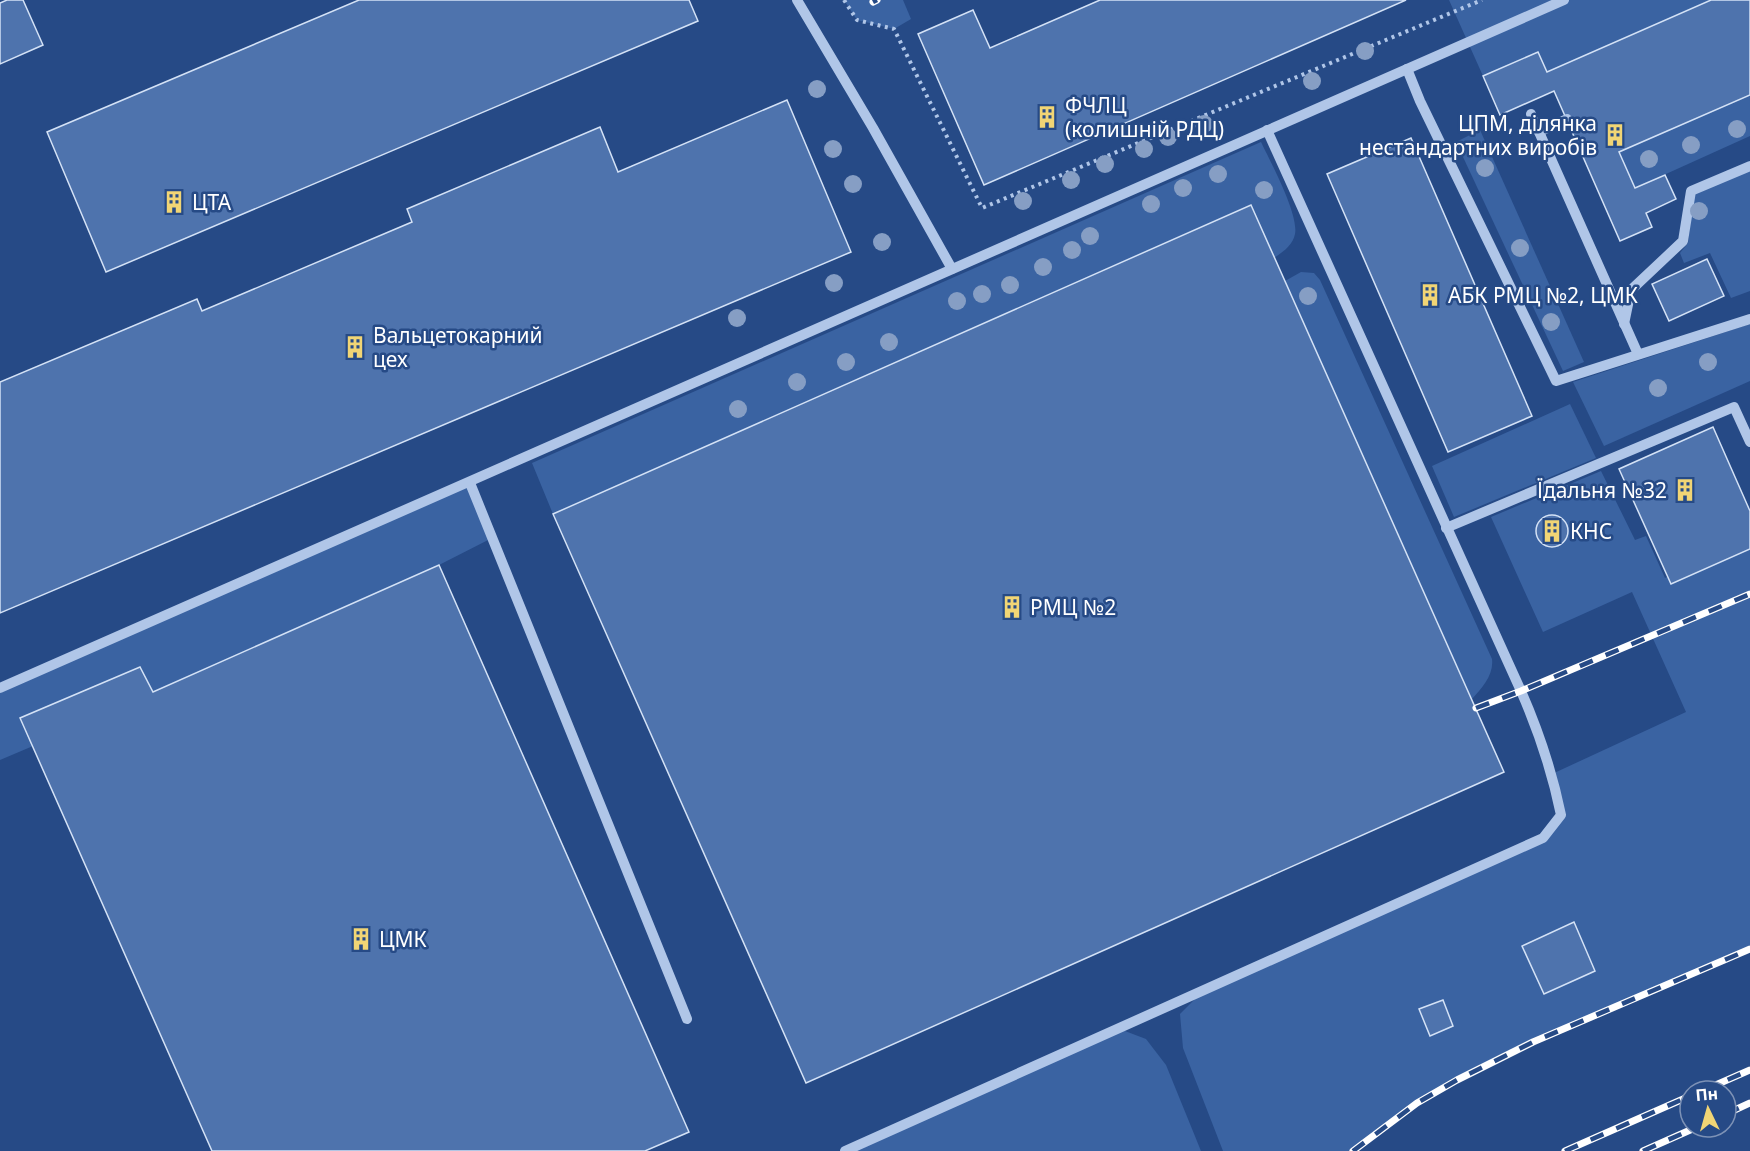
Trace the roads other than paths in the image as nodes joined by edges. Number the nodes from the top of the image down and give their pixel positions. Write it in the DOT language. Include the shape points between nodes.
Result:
graph roads {
  1 [pos="797,0"];
  2 [pos="1564,0"];
  3 [pos="1407,69"];
  4 [pos="1531,114"];
  5 [pos="1567,119"];
  6 [pos="1267,130"];
  7 [pos="1539,132"];
  8 [pos="1750,166"];
  9 [pos="952,269"];
  10 [pos="1750,319"];
  11 [pos="1624,324"];
  12 [pos="1638,354"];
  13 [pos="1750,442"];
  14 [pos="470,483"];
  15 [pos="1446,528"];
  16 [pos="0,688"];
  17 [pos="687,1019"];
  18 [pos="845,1151"];
  1 -- 9 [label="lane"];
  2 -- 3 [label="lane"];
  3 -- 6 [label="lane"];
  3 -- 12 [label="lane" via="1556,381"];
  4 -- 7 [label="lane"];
  5 -- 7 [label="lane"];
  6 -- 9 [label="lane"];
  6 -- 15 [label="lane"];
  7 -- 11 [label="lane"];
  8 -- 11 [label="lane" via="1691,191 1683,241 1631,290"];
  9 -- 14 [label="lane"];
  10 -- 12 [label="lane"];
  11 -- 12 [label="lane"];
  13 -- 15 [label="lane" via="1734,407"];
  14 -- 16 [label="lane"];
  14 -- 17 [label="lane"];
  15 -- 18 [label="lane" via="1540,735 1561,815 1543,838"];
}
